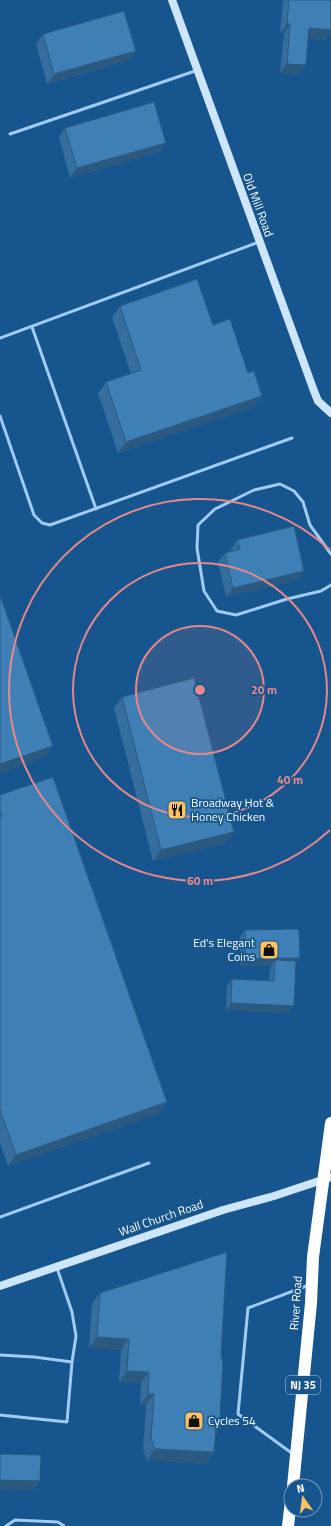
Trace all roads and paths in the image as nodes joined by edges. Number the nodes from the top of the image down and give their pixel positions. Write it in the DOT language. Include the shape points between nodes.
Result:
graph roads {
  1 [pos="172,0"];
  2 [pos="198,70"];
  3 [pos="10,134"];
  4 [pos="259,242"];
  5 [pos="32,327"];
  6 [pos="0,338"];
  7 [pos="331,413"];
  8 [pos="0,416"];
  9 [pos="292,438"];
  10 [pos="96,509"];
  11 [pos="331,554"];
  12 [pos="331,585"];
  13 [pos="331,1123"];
  14 [pos="150,1163"];
  15 [pos="327,1178"];
  16 [pos="0,1217"];
  17 [pos="56,1266"];
  18 [pos="312,1284"];
  19 [pos="0,1286"];
  20 [pos="0,1355"];
  21 [pos="72,1362"];
  22 [pos="0,1415"];
  23 [pos="296,1456"];
  24 [pos="294,1478"];
  25 [pos="6,1526"];
  26 [pos="64,1526"];
  1 -- 2 [label="street, Old Mill Road"];
  2 -- 3 [label="lane"];
  2 -- 4 [label="street, Old Mill Road"];
  4 -- 5 [label="lane"];
  4 -- 7 [label="street, Old Mill Road" via="318,401"];
  5 -- 6 [label="lane"];
  5 -- 10 [label="lane"];
  8 -- 10 [label="lane" via="34,515 42,523 50,525"];
  9 -- 10 [label="lane"];
  11 -- 12 [label="lane" via="310,525 304,502 294,491 280,484 254,490 215,509 198,525 197,548 204,591 217,611 236,615 321,591"];
  13 -- 15 [label="highway, River Road / NJ 35"];
  14 -- 16 [label="lane"];
  15 -- 17 [label="street, Wall Church Road"];
  15 -- 18 [label="highway, River Road / NJ 35" via="313,1257"];
  17 -- 19 [label="street, Wall Church Road"];
  17 -- 21 [label="lane" via="72,1312 76,1336"];
  18 -- 23 [label="highway, River Road / NJ 35"];
  18 -- 23 [label="lane" via="248,1308 238,1414"];
  20 -- 21 [label="lane"];
  21 -- 22 [label="lane" via="67,1422"];
  23 -- 24 [label="highway, River Road / NJ 35"];
  25 -- 26 [label="lane" via="16,1520 58,1522"];
}
